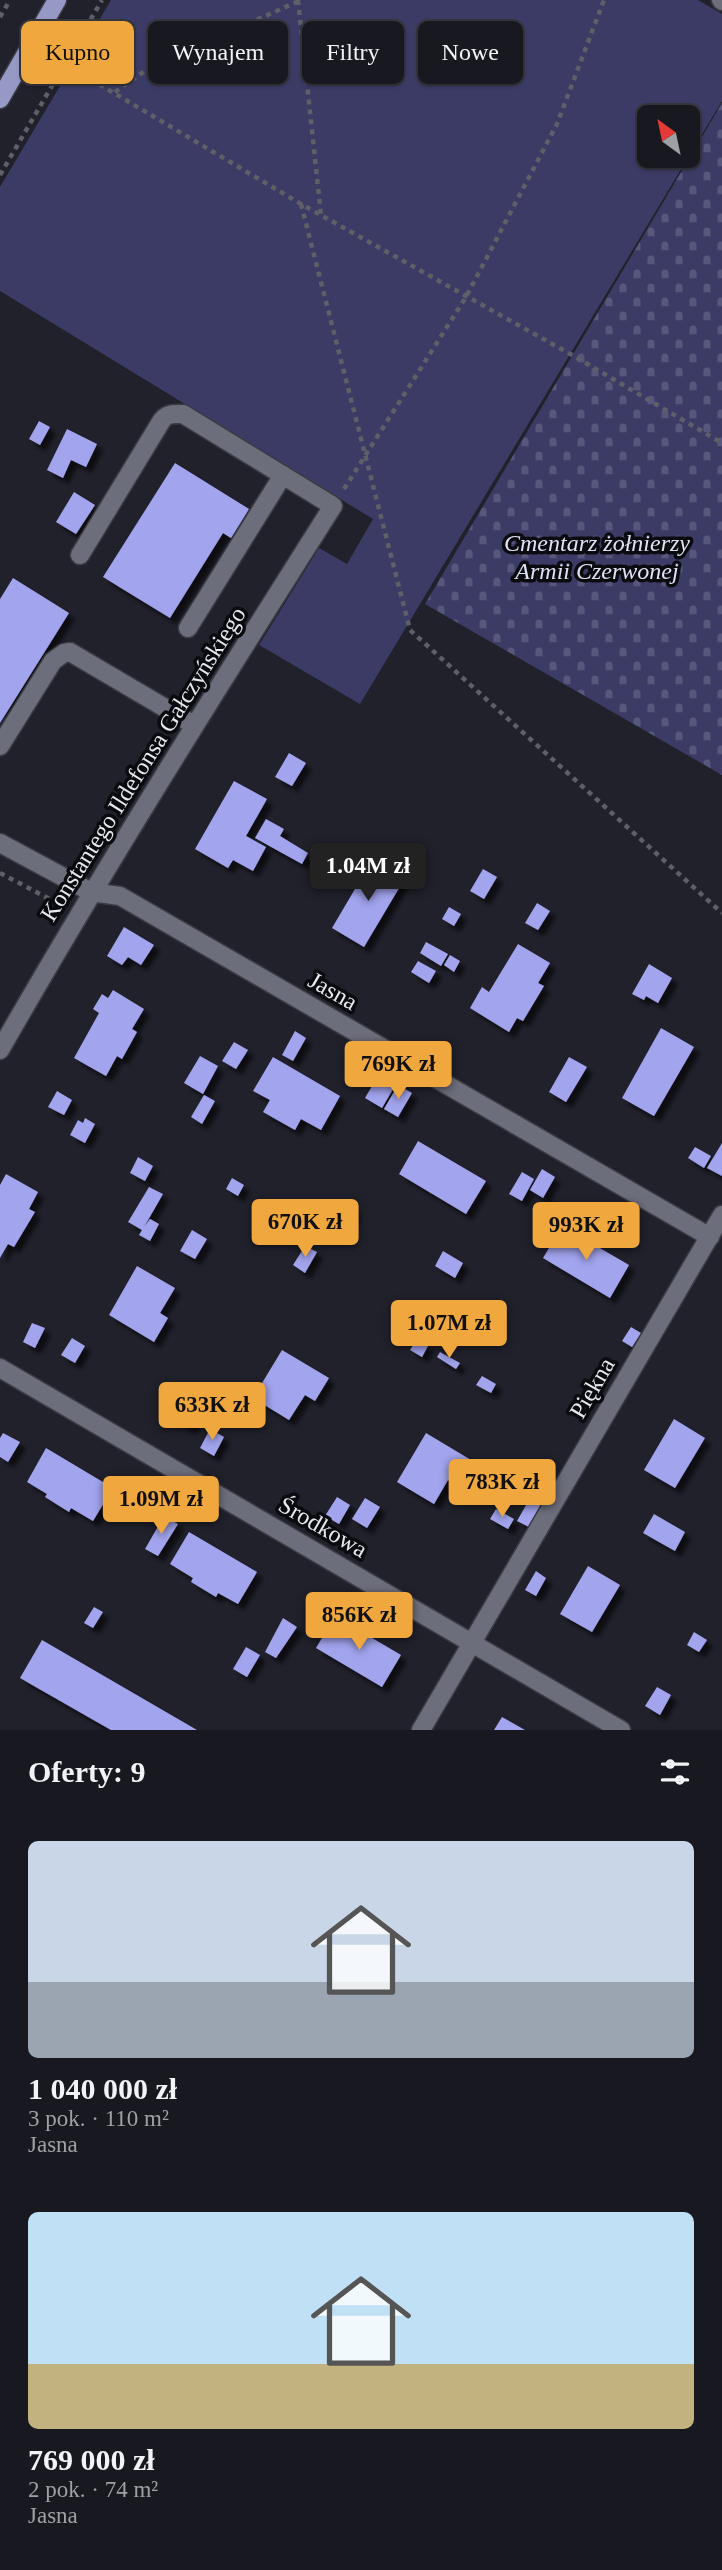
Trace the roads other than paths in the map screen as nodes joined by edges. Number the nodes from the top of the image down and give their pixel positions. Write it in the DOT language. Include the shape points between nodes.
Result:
graph roads {
  1 [pos="57,0"];
  2 [pos="0,99"];
  3 [pos="283,475"];
  4 [pos="80,555"];
  5 [pos="188,628"];
  6 [pos="194,725"];
  7 [pos="0,746"];
  8 [pos="0,843"];
  9 [pos="91,892"];
  10 [pos="0,1050"];
  11 [pos="722,1216"];
  12 [pos="710,1237"];
  13 [pos="0,1368"];
  14 [pos="472,1642"];
  15 [pos="421,1730"];
  16 [pos="621,1730"];
  1 -- 2 [label="main road"];
  3 -- 4 [label="street" via="183,414 167,415"];
  3 -- 5 [label="street"];
  3 -- 6 [label="street, Konstantego Ildefonsa Gałczyńskiego" via="333,506"];
  6 -- 7 [label="street" via="70,652 52,661"];
  6 -- 9 [label="street, Konstantego Ildefonsa Gałczyńskiego"];
  8 -- 9 [label="street, Jasna"];
  9 -- 10 [label="street, Konstantego Ildefonsa Gałczyńskiego"];
  9 -- 12 [label="street, Jasna" via="120,896"];
  11 -- 12 [label="street, Piękna"];
  12 -- 14 [label="street, Piękna"];
  13 -- 14 [label="street, Środkowa"];
  14 -- 15 [label="street, Piękna"];
  14 -- 16 [label="street, Środkowa"];
}
